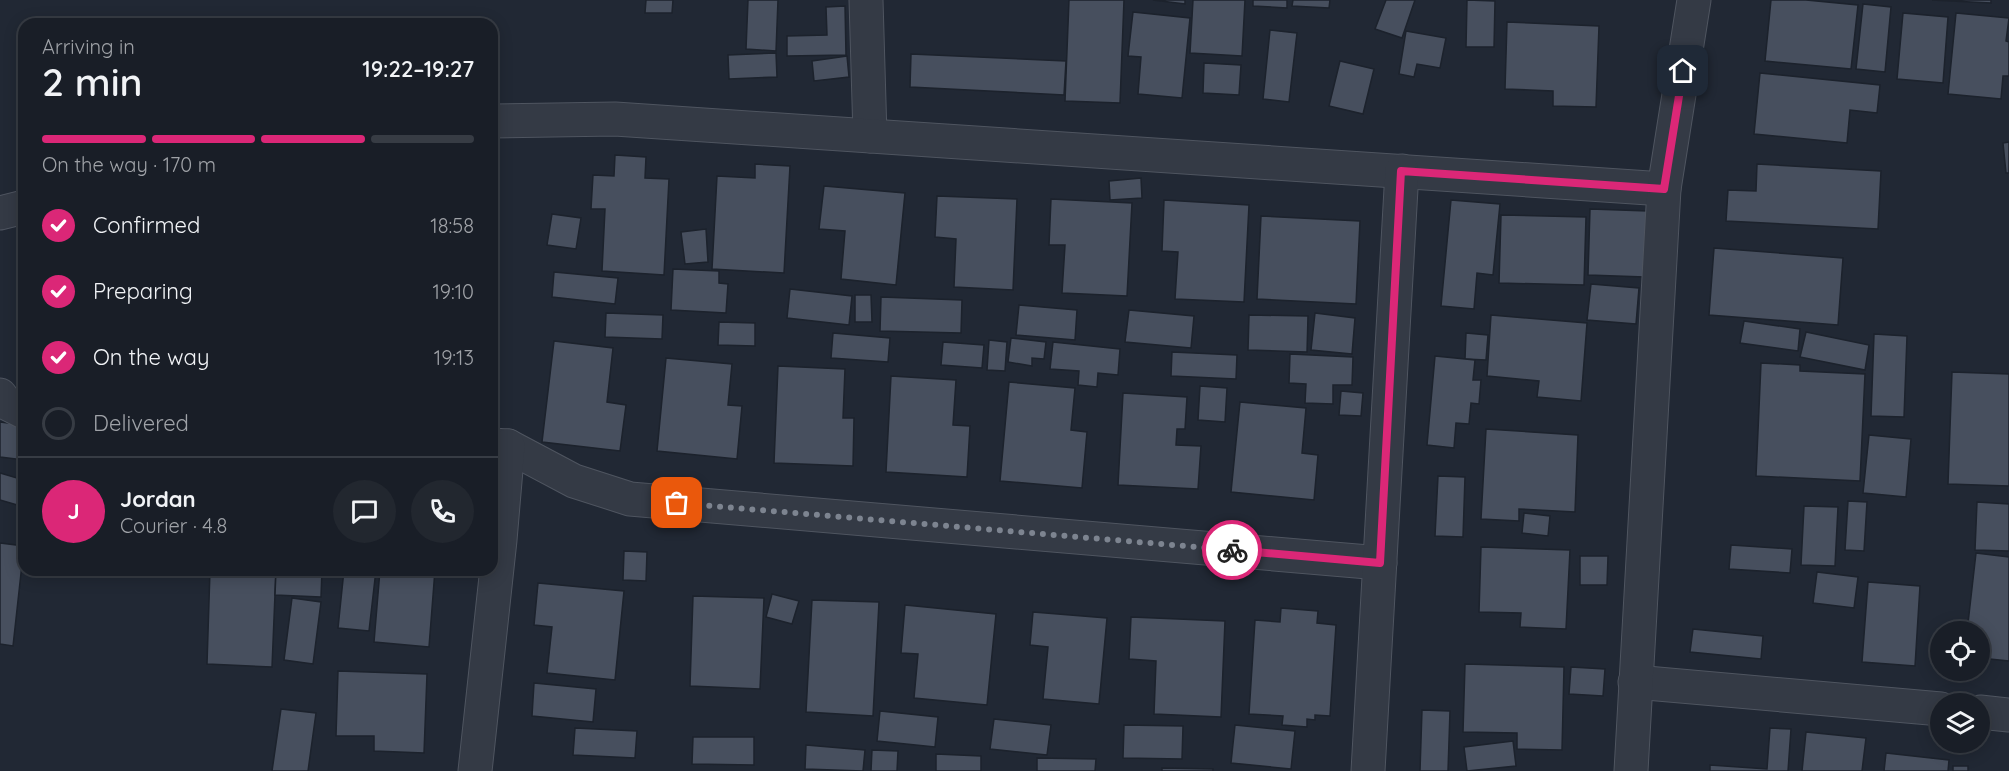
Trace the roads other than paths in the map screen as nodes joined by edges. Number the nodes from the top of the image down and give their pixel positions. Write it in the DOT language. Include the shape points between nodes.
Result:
graph roads {
  1 [pos="866,0"];
  2 [pos="1694,0"];
  3 [pos="498,121"];
  4 [pos="870,135"];
  5 [pos="1401,171"];
  6 [pos="1664,189"];
  7 [pos="18,208"];
  8 [pos="0,213"];
  9 [pos="0,395"];
  10 [pos="18,409"];
  11 [pos="500,446"];
  12 [pos="498,558"];
  13 [pos="1380,563"];
  14 [pos="496,576"];
  15 [pos="1635,682"];
  16 [pos="1930,708"];
  17 [pos="1990,713"];
  18 [pos="2009,715"];
  19 [pos="475,771"];
  20 [pos="1368,771"];
  21 [pos="1631,771"];
  1 -- 4 [label="street"];
  2 -- 6 [label="street"];
  3 -- 4 [label="street" via="615,119"];
  4 -- 5 [label="street"];
  5 -- 6 [label="street"];
  5 -- 13 [label="street"];
  6 -- 15 [label="street"];
  7 -- 8 [label="street"];
  9 -- 10 [label="street"];
  11 -- 12 [label="street"];
  11 -- 13 [label="street" via="574,481 630,499"];
  13 -- 20 [label="street"];
  14 -- 19 [label="street"];
  15 -- 16 [label="street"];
  15 -- 21 [label="street"];
  17 -- 18 [label="street"];
}
